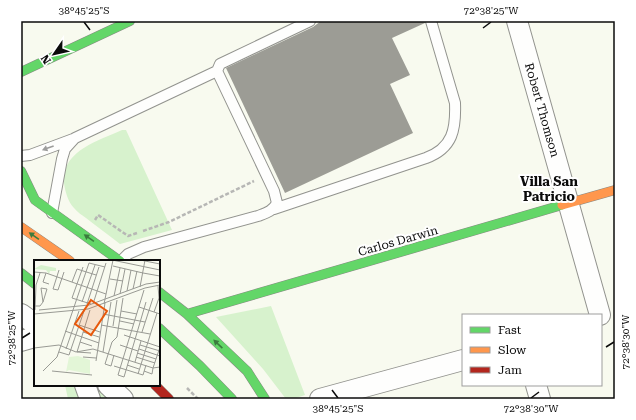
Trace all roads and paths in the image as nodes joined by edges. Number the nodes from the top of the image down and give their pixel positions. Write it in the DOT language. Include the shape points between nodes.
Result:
graph roads {
  1 [pos="130,21"];
  2 [pos="310,21"];
  3 [pos="431,21"];
  4 [pos="516,21"];
  5 [pos="101,27"];
  6 [pos="217,71"];
  7 [pos="21,72"];
  8 [pos="75,138"];
  9 [pos="21,156"];
  10 [pos="21,171"];
  11 [pos="266,176"];
  12 [pos="615,190"];
  13 [pos="28,195"];
  14 [pos="569,204"];
  15 [pos="274,208"];
  16 [pos="52,212"];
  17 [pos="93,223"];
  18 [pos="21,227"];
  19 [pos="69,260"];
  20 [pos="119,260"];
  21 [pos="121,260"];
  22 [pos="21,273"];
  23 [pos="34,283"];
  24 [pos="160,293"];
  25 [pos="21,314"];
  26 [pos="187,314"];
  27 [pos="604,320"];
  28 [pos="34,323"];
  29 [pos="160,329"];
  30 [pos="34,337"];
  31 [pos="21,341"];
  32 [pos="462,360"];
  33 [pos="246,371"];
  34 [pos="85,386"];
  35 [pos="109,386"];
  36 [pos="156,386"];
  37 [pos="536,386"];
  38 [pos="90,399"];
  39 [pos="123,399"];
  40 [pos="169,399"];
  41 [pos="232,399"];
  42 [pos="265,399"];
  43 [pos="272,399"];
  44 [pos="320,399"];
  45 [pos="540,399"];
  1 -- 5 [label="street"];
  2 -- 6 [label="lane" via="220,64"];
  3 -- 15 [label="lane" via="455,103 453,132 447,145 426,158"];
  4 -- 14 [label="street, Robert Thomson"];
  5 -- 7 [label="street"];
  6 -- 8 [label="lane"];
  6 -- 11 [label="lane"];
  8 -- 9 [label="lane, one-way"];
  8 -- 16 [label="lane" via="65,149"];
  10 -- 13 [label="street"];
  11 -- 15 [label="lane" via="276,198"];
  11 -- 17 [label="path" via="169,222 128,236 98,215"];
  12 -- 14 [label="street, Carlos Darwin"];
  13 -- 16 [label="street"];
  14 -- 26 [label="street, Carlos Darwin"];
  14 -- 27 [label="street, Robert Thomson"];
  15 -- 21 [label="lane" via="258,216 144,247"];
  20 -- 16 [label="street, one-way"];
  19 -- 18 [label="street, one-way"];
  22 -- 23 [label="street"];
  24 -- 26 [label="street"];
  25 -- 28 [label="street"];
  33 -- 26 [label="street, one-way"];
  29 -- 41 [label="street"];
  30 -- 31 [label="street"];
  32 -- 44 [label="street"];
  33 -- 42 [label="street"];
  33 -- 43 [label="street"];
  34 -- 38 [label="street"];
  35 -- 39 [label="street"];
  36 -- 40 [label="street"];
  37 -- 45 [label="street"];
}
